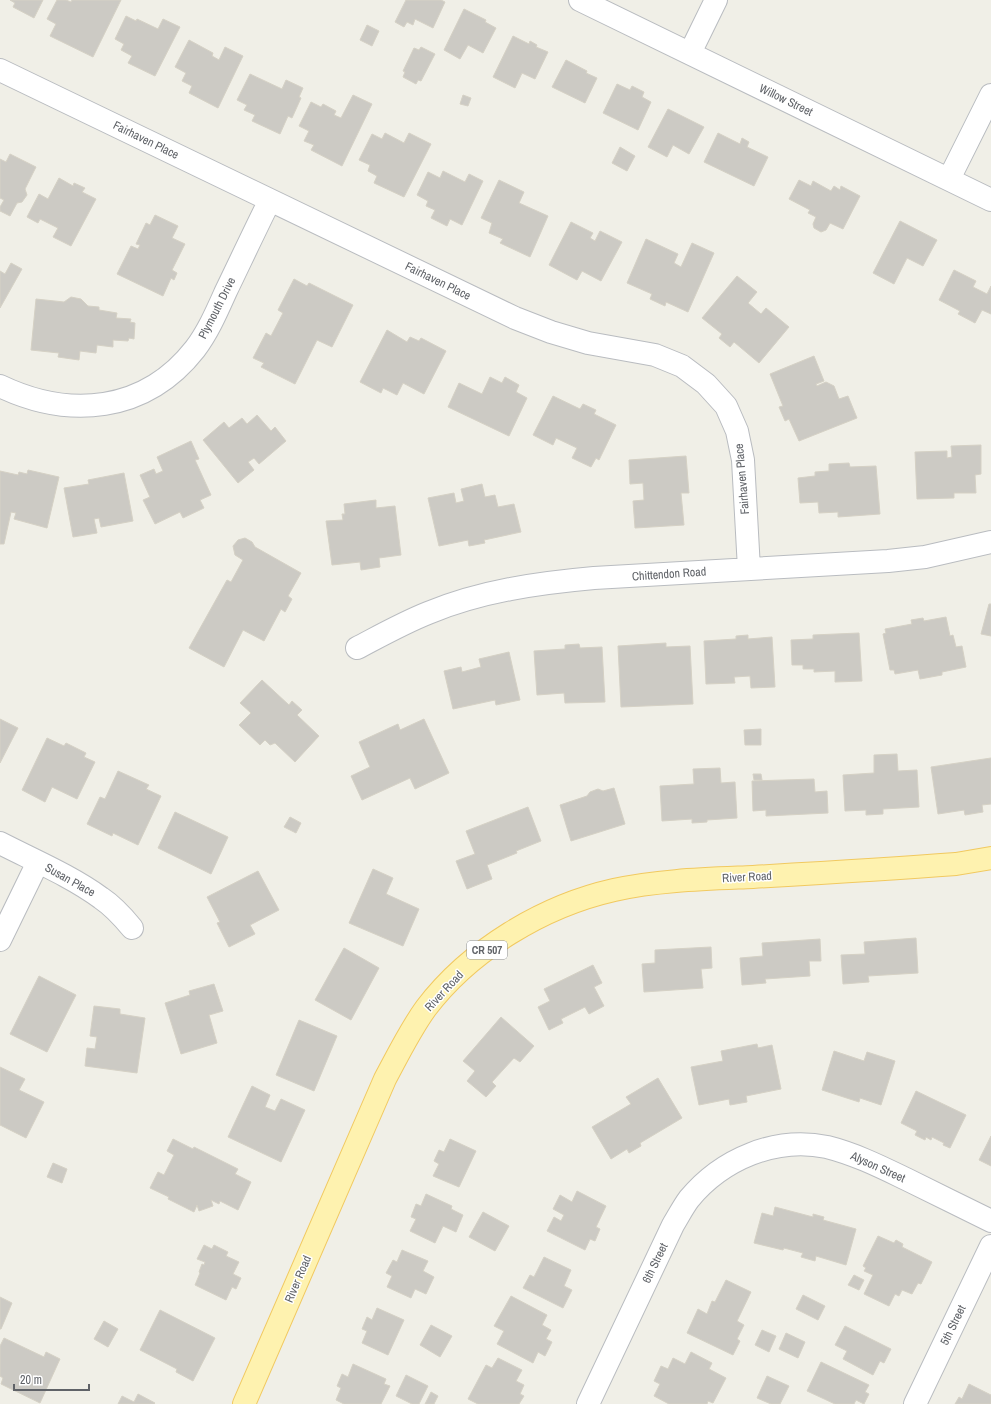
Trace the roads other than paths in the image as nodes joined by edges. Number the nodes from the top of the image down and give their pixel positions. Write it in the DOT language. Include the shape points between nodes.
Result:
graph roads {
  1 [pos="580,0"];
  2 [pos="716,0"];
  3 [pos="690,53"];
  4 [pos="0,70"];
  5 [pos="991,95"];
  6 [pos="950,179"];
  7 [pos="270,200"];
  8 [pos="991,200"];
  9 [pos="0,386"];
  10 [pos="991,542"];
  11 [pos="748,569"];
  12 [pos="357,648"];
  13 [pos="0,843"];
  14 [pos="991,858"];
  15 [pos="38,862"];
  16 [pos="132,928"];
  17 [pos="0,940"];
  18 [pos="757,1151"];
  19 [pos="991,1221"];
  20 [pos="991,1246"];
  21 [pos="244,1404"];
  22 [pos="588,1404"];
  23 [pos="915,1404"];
  1 -- 3 [label="street, Willow Street"];
  2 -- 3 [label="street"];
  3 -- 6 [label="street, Willow Street"];
  4 -- 7 [label="street, Fairhaven Place"];
  5 -- 6 [label="street"];
  6 -- 8 [label="street, Willow Street"];
  7 -- 9 [label="street, Plymouth Drive" via="209,327 182,364 157,385 130,398 102,405 71,407 41,401"];
  7 -- 11 [label="street, Fairhaven Place" via="515,318 588,343 655,355 688,370 706,384 726,406 737,431 743,460"];
  10 -- 11 [label="street, Chittendon Road" via="925,557"];
  11 -- 12 [label="street, Chittendon Road" via="594,578 507,590 468,599 428,613"];
  13 -- 15 [label="street, Susan Place"];
  14 -- 21 [label="main road, River Road / CR 507" via="956,864 695,880 614,890 575,901 539,916 477,957 426,1008 388,1073"];
  15 -- 16 [label="street, Susan Place" via="102,898"];
  15 -- 17 [label="street"];
  18 -- 19 [label="street, Alyson Street" via="802,1144 826,1147 853,1155"];
  18 -- 22 [label="street, 6th Street" via="730,1163 709,1178 688,1200 673,1225"];
  20 -- 23 [label="street, 5th Street"];
}
